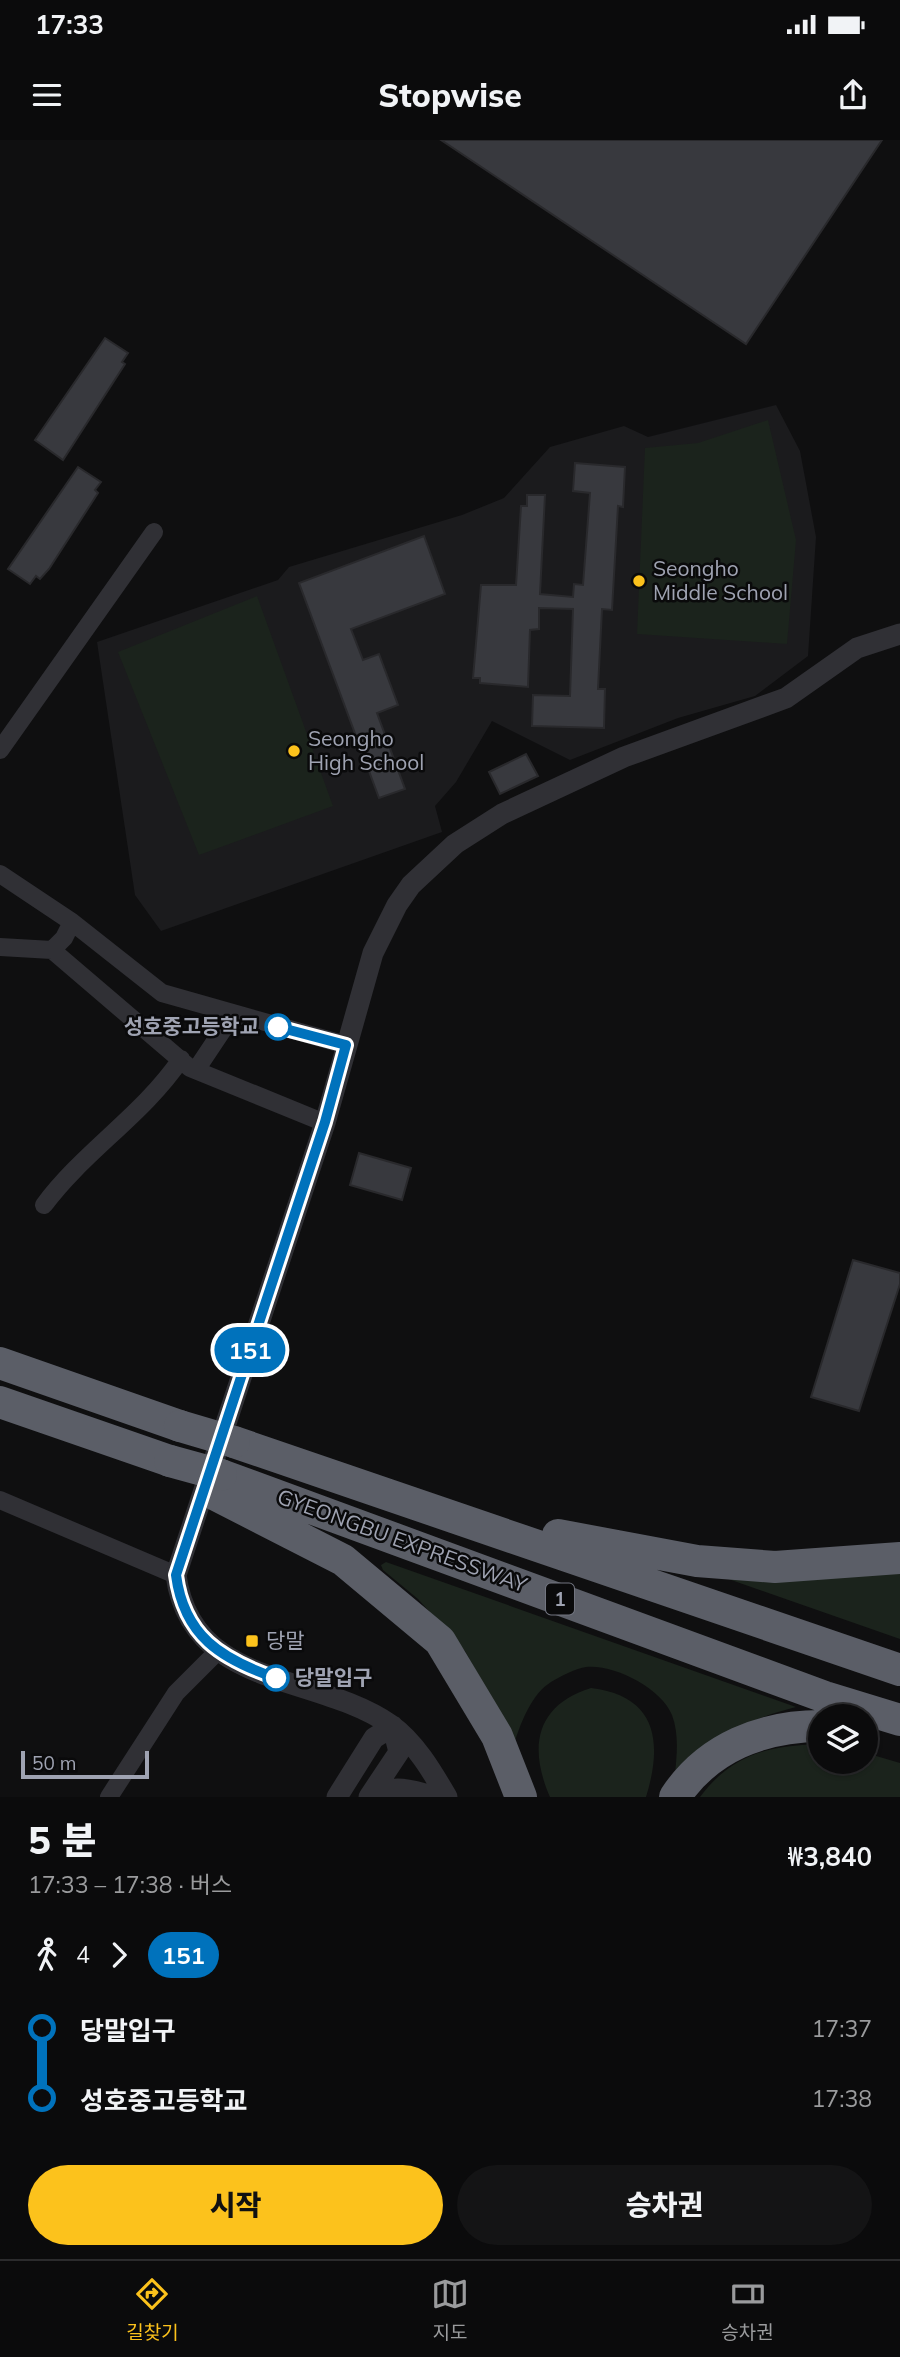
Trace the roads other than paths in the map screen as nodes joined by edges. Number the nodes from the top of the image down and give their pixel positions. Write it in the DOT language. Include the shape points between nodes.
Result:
graph roads {
  1 [pos="154,531"];
  2 [pos="900,634"];
  3 [pos="0,750"];
  4 [pos="0,874"];
  5 [pos="72,922"];
  6 [pos="0,947"];
  7 [pos="52,950"];
  8 [pos="232,1016"];
  9 [pos="346,1045"];
  10 [pos="188,1065"];
  11 [pos="325,1122"];
  12 [pos="44,1205"];
  13 [pos="0,1363"];
  14 [pos="0,1402"];
  15 [pos="218,1485"];
  16 [pos="0,1500"];
  17 [pos="456,1517"];
  18 [pos="900,1558"];
  19 [pos="176,1575"];
  20 [pos="217,1652"];
  21 [pos="900,1670"];
  22 [pos="900,1720"];
  23 [pos="393,1726"];
  24 [pos="808,1726"];
  25 [pos="878,1732"];
  26 [pos="900,1736"];
  27 [pos="109,1797"];
  28 [pos="337,1797"];
  29 [pos="370,1797"];
  30 [pos="435,1797"];
  31 [pos="447,1797"];
  32 [pos="522,1797"];
  33 [pos="675,1797"];
  1 -- 3 [label="street"];
  2 -- 9 [label="street" via="857,649 786,698 561,784 455,844 411,885 385,927"];
  4 -- 5 [label="street"];
  5 -- 7 [label="street"];
  5 -- 8 [label="street" via="162,993"];
  6 -- 7 [label="street"];
  7 -- 10 [label="street"];
  8 -- 9 [label="street"];
  8 -- 10 [label="street"];
  9 -- 11 [label="street"];
  10 -- 11 [label="street"];
  10 -- 12 [label="street" via="66,1175"];
  11 -- 19 [label="street"];
  13 -- 17 [label="highway, GYEONGBU EXPRESSWAY / 1, bridge"];
  14 -- 15 [label="highway"];
  15 -- 22 [label="highway, GYEONGBU EXPRESSWAY / 1"];
  15 -- 32 [label="highway" via="343,1560 440,1641 497,1736"];
  16 -- 19 [label="street"];
  17 -- 18 [label="highway" via="710,1562 775,1567"];
  17 -- 21 [label="highway, GYEONGBU EXPRESSWAY / 1"];
  19 -- 20 [label="street" via="179,1600 187,1616"];
  20 -- 23 [label="street"];
  20 -- 27 [label="street" via="176,1693"];
  23 -- 28 [label="street" via="374,1738"];
  23 -- 29 [label="street" via="398,1752"];
  23 -- 31 [label="street" via="429,1766"];
  24 -- 33 [label="highway" via="791,1726 727,1745"];
  25 -- 26 [label="highway"];
  29 -- 30 [label="street" via="383,1788"];
}
